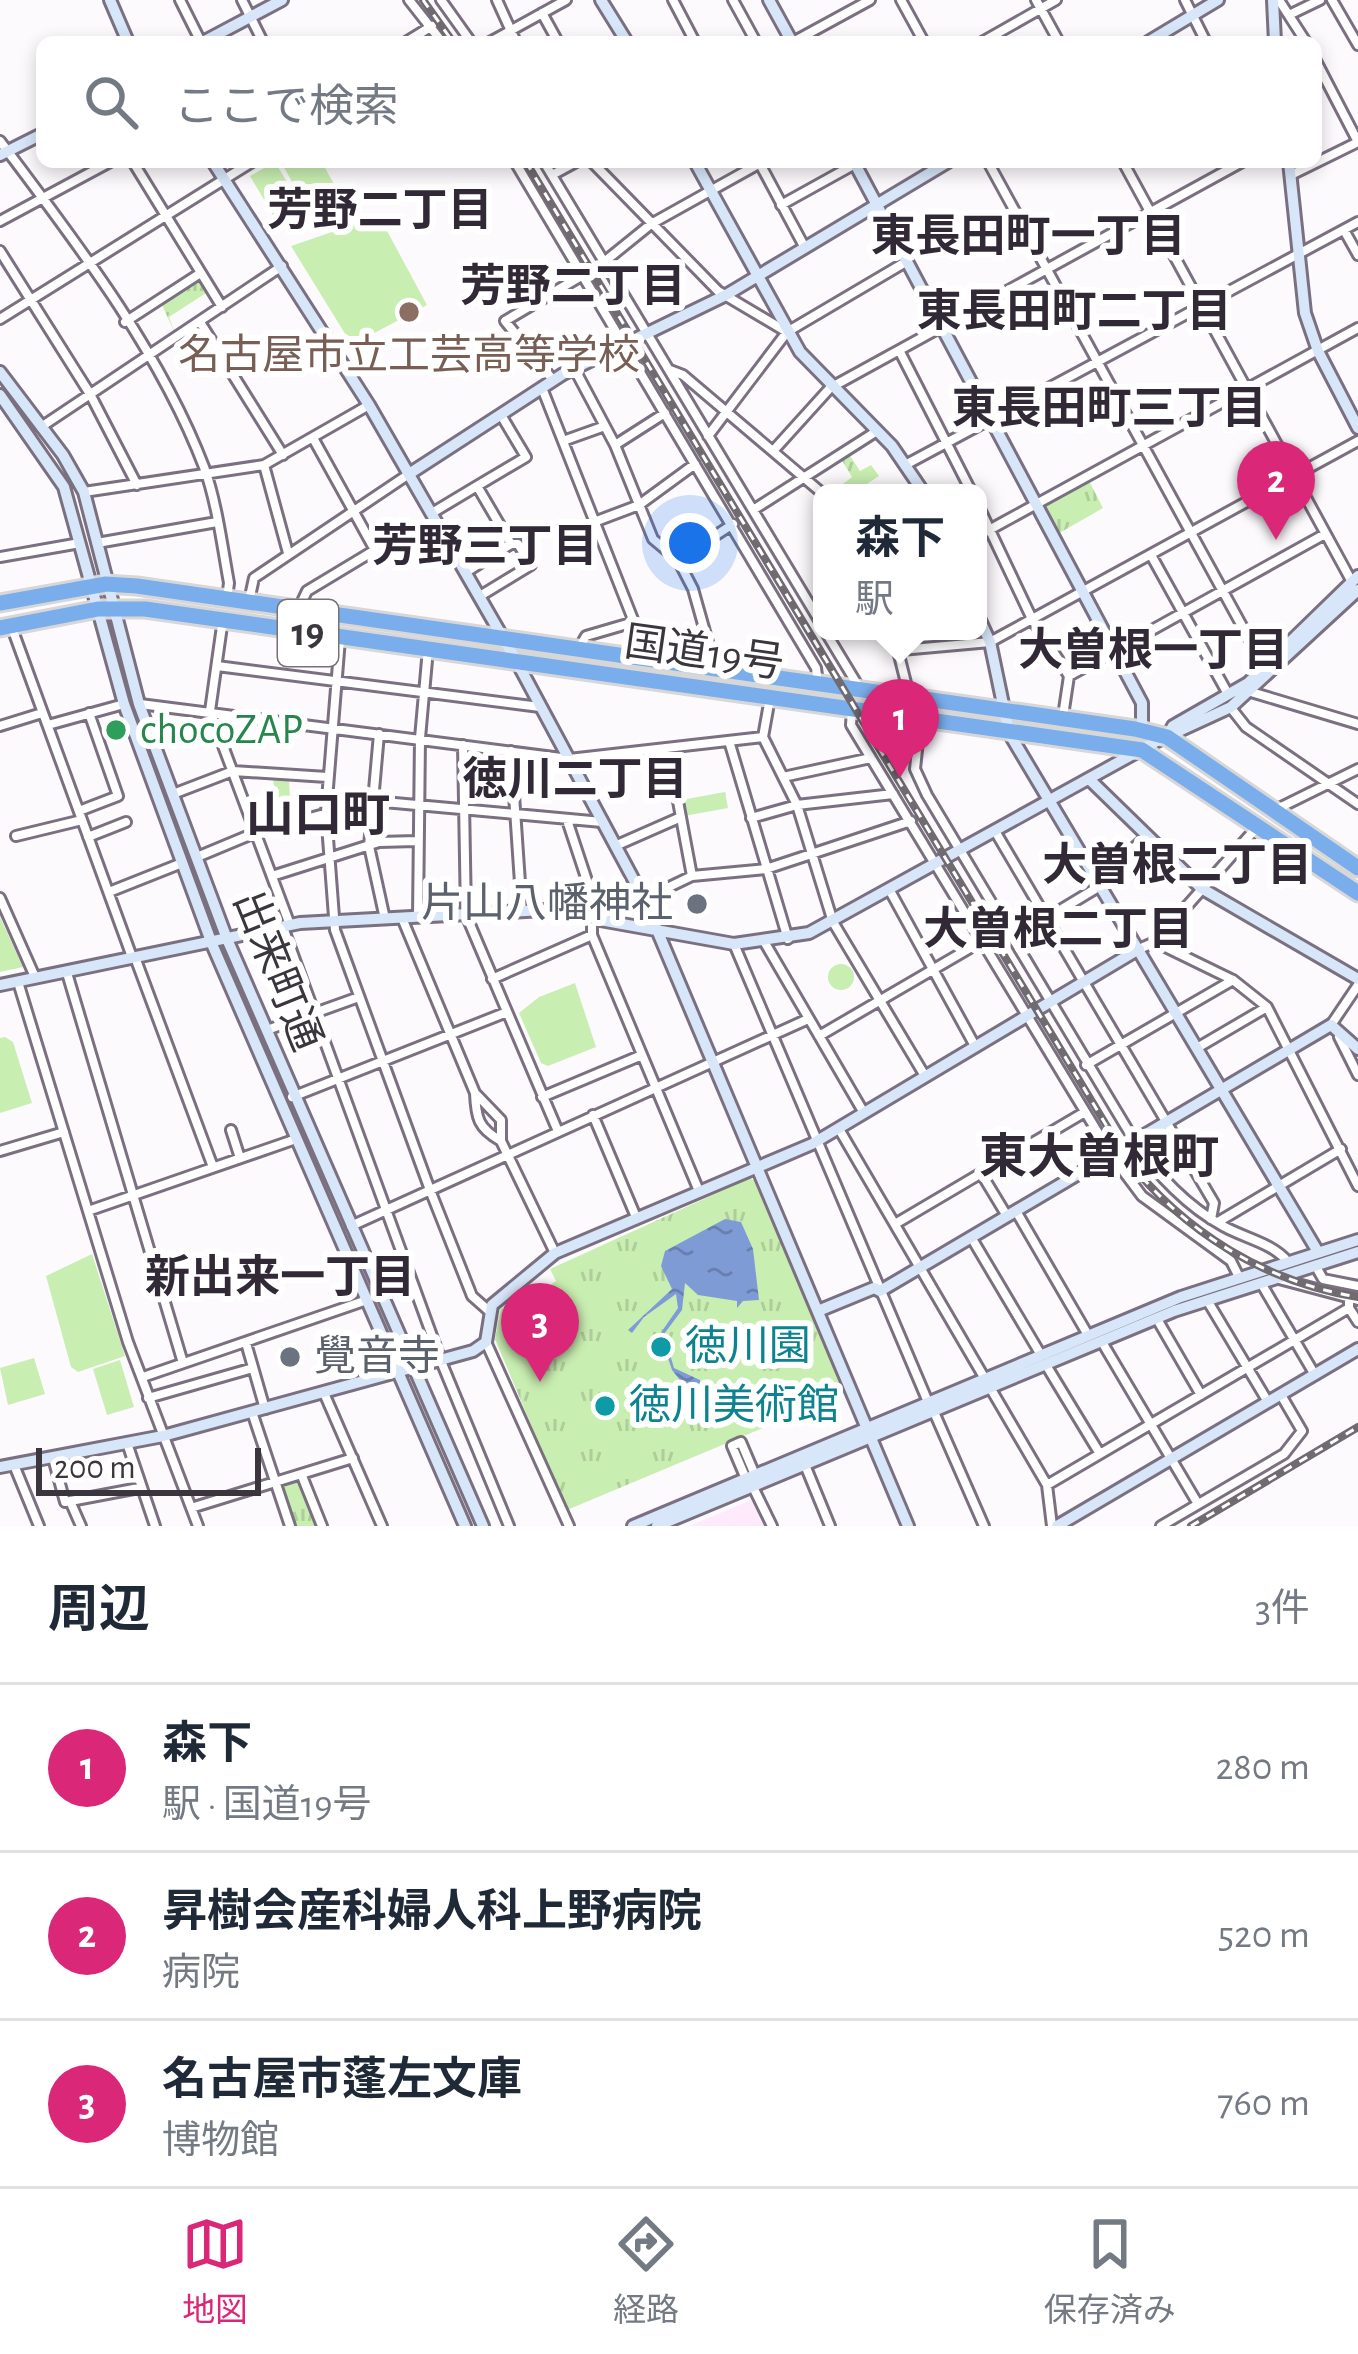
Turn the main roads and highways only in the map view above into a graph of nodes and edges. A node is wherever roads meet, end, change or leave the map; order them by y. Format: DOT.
graph roads {
  1 [pos="0,603"];
  2 [pos="6,627"];
  3 [pos="1247,804"];
  4 [pos="1311,846"];
  5 [pos="1353,864"];
  6 [pos="1358,880"];
  7 [pos="1358,893"];
  1 -- 5 [label="highway, 国道19号 / 19"];
  2 -- 7 [label="highway, 国道19号 / 19"];
  3 -- 4 [label="highway"];
  4 -- 5 [label="highway"];
  4 -- 6 [label="highway"];
}
